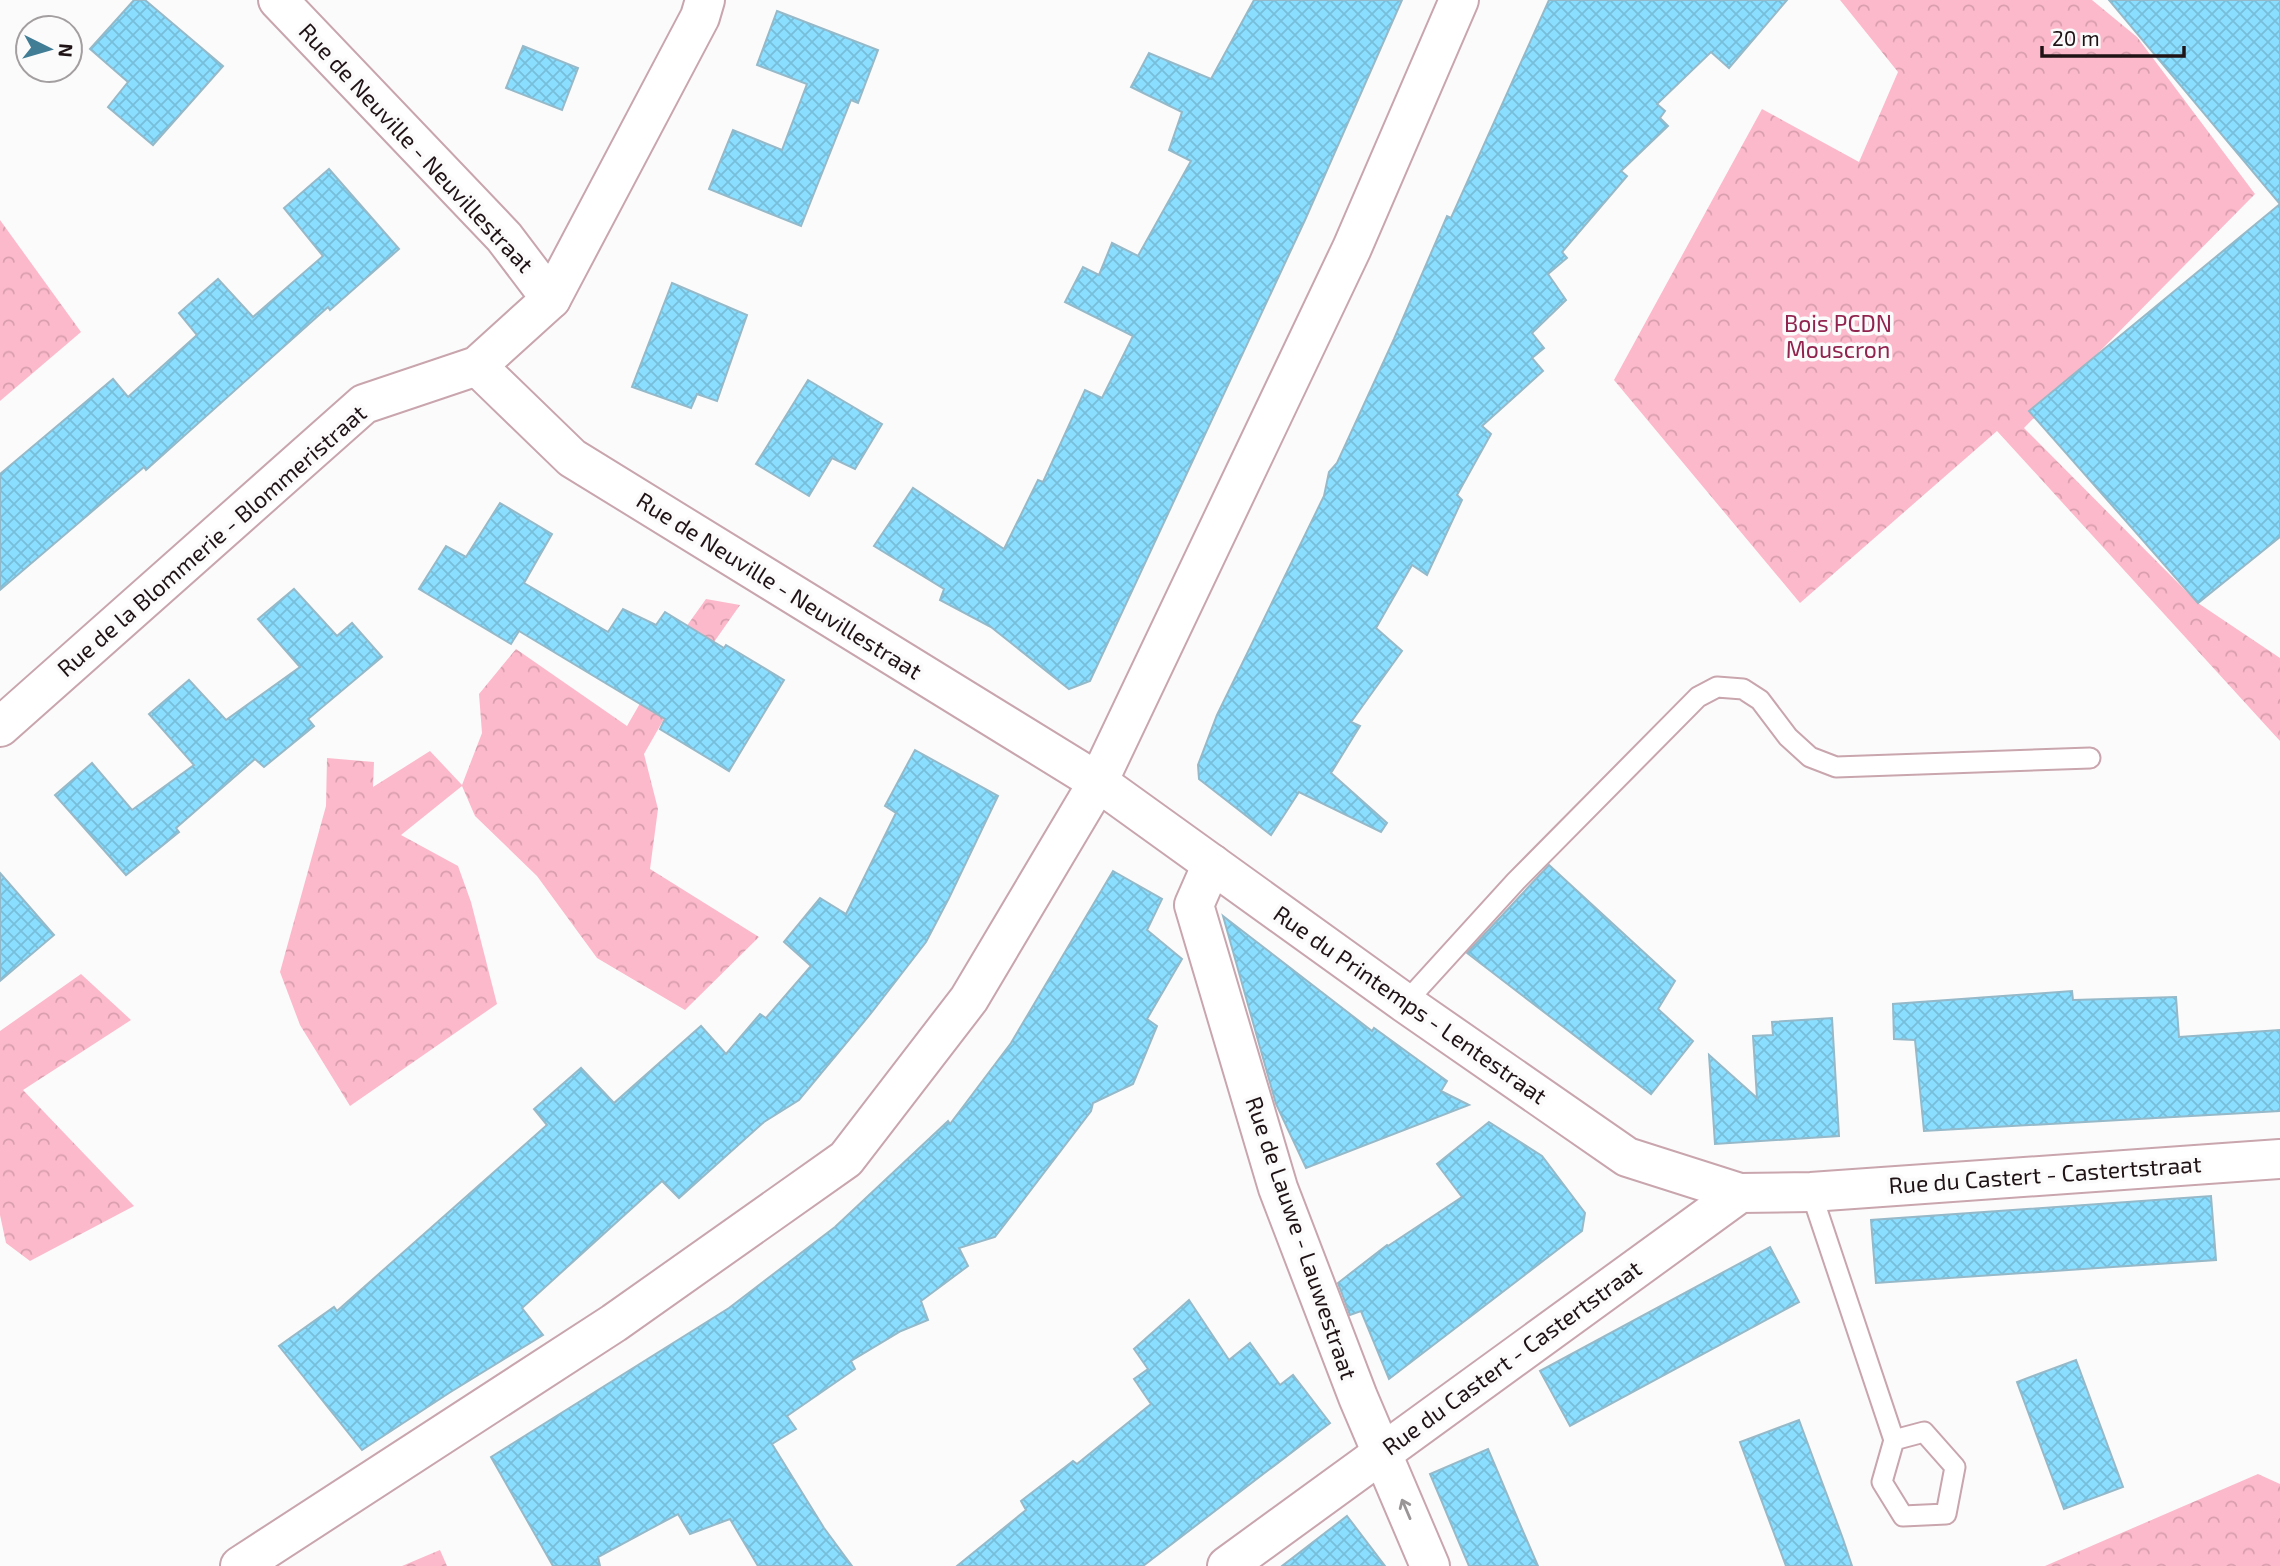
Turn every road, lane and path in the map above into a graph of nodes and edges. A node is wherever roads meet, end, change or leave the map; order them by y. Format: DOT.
graph roads {
  1 [pos="278,0"];
  2 [pos="705,0"];
  3 [pos="1459,0"];
  4 [pos="551,299"];
  5 [pos="477,366"];
  6 [pos="0,727"];
  7 [pos="2090,758"];
  8 [pos="1098,782"];
  9 [pos="1212,864"];
  10 [pos="1405,1003"];
  11 [pos="2280,1159"];
  12 [pos="1740,1192"];
  13 [pos="1811,1192"];
  14 [pos="1894,1440"];
  15 [pos="1381,1452"];
  16 [pos="240,1566"];
  17 [pos="1227,1566"];
  18 [pos="1430,1566"];
  1 -- 4 [label="street, Rue de Neuville - Neuvillestraat"];
  2 -- 4 [label="street"];
  3 -- 8 [label="street"];
  4 -- 5 [label="street"];
  5 -- 6 [label="street, Rue de la Blommerie - Blommeristraat"];
  5 -- 8 [label="street, Rue de Neuville - Neuvillestraat"];
  7 -- 10 [label="lane"];
  8 -- 9 [label="street, Rue du Printemps - Lentestraat"];
  8 -- 16 [label="street"];
  9 -- 10 [label="street, Rue du Printemps - Lentestraat"];
  9 -- 15 [label="street, Rue de Lauwe - Lauwestraat"];
  10 -- 12 [label="street, Rue du Printemps - Lentestraat"];
  11 -- 13 [label="street, Rue du Castert - Castertstraat"];
  12 -- 13 [label="street, Rue du Castert - Castertstraat"];
  12 -- 15 [label="street, Rue du Castert - Castertstraat"];
  13 -- 14 [label="lane"];
  14 -- 14 [label="lane"];
  15 -- 17 [label="street, Rue du Castert - Castertstraat"];
  18 -- 15 [label="street, Rue de Lauwe - Lauwestraat, one-way"];
}
